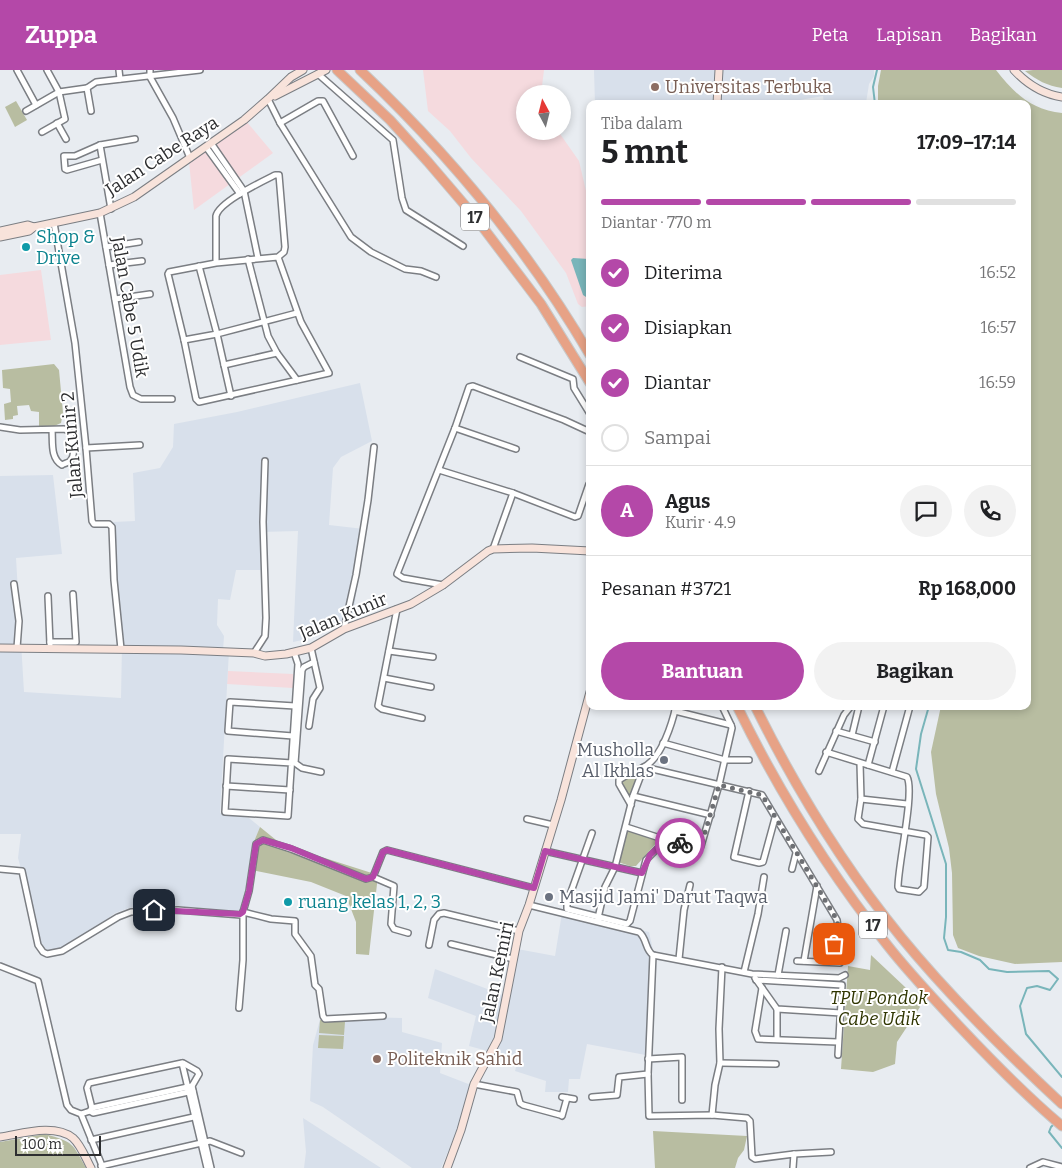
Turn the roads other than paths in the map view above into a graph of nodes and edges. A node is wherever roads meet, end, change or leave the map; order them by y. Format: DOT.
graph roads {
  1 [pos="17,70"];
  2 [pos="47,70"];
  3 [pos="119,70"];
  4 [pos="150,70"];
  5 [pos="200,70"];
  6 [pos="303,70"];
  7 [pos="336,70"];
  8 [pos="360,70"];
  9 [pos="719,70"];
  10 [pos="1014,70"];
  11 [pos="183,71"];
  12 [pos="323,72"];
  13 [pos="150,77"];
  14 [pos="120,79"];
  15 [pos="88,88"];
  16 [pos="59,92"];
  17 [pos="1062,97"];
  18 [pos="268,100"];
  19 [pos="717,100"];
  20 [pos="36,105"];
  21 [pos="26,111"];
  22 [pos="91,111"];
  23 [pos="57,123"];
  24 [pos="280,123"];
  25 [pos="42,132"];
  26 [pos="66,139"];
  27 [pos="135,139"];
  28 [pos="208,145"];
  29 [pos="100,146"];
  30 [pos="353,156"];
  31 [pos="190,158"];
  32 [pos="102,160"];
  33 [pos="242,192"];
  34 [pos="111,209"];
  35 [pos="100,213"];
  36 [pos="54,223"];
  37 [pos="34,227"];
  38 [pos="0,232"];
  39 [pos="0,237"];
  40 [pos="139,242"];
  41 [pos="463,246"];
  42 [pos="106,247"];
  43 [pos="278,257"];
  44 [pos="258,258"];
  45 [pos="248,259"];
  46 [pos="142,261"];
  47 [pos="216,263"];
  48 [pos="109,265"];
  49 [pos="199,266"];
  50 [pos="436,277"];
  51 [pos="150,294"];
  52 [pos="115,299"];
  53 [pos="298,313"];
  54 [pos="264,322"];
  55 [pos="217,334"];
  56 [pos="184,340"];
  57 [pos="586,348"];
  58 [pos="277,353"];
  59 [pos="520,357"];
  60 [pos="224,365"];
  61 [pos="586,377"];
  62 [pos="297,380"];
  63 [pos="230,396"];
  64 [pos="172,399"];
  65 [pos="586,408"];
  66 [pos="0,427"];
  67 [pos="455,428"];
  68 [pos="52,430"];
  69 [pos="586,430"];
  70 [pos="140,445"];
  71 [pos="374,447"];
  72 [pos="86,448"];
  73 [pos="516,449"];
  74 [pos="265,460"];
  75 [pos="439,470"];
  76 [pos="586,492"];
  77 [pos="514,493"];
  78 [pos="493,549"];
  79 [pos="586,551"];
  80 [pos="14,584"];
  81 [pos="443,585"];
  82 [pos="73,594"];
  83 [pos="48,596"];
  84 [pos="397,609"];
  85 [pos="344,629"];
  86 [pos="51,646"];
  87 [pos="0,648"];
  88 [pos="17,648"];
  89 [pos="311,648"];
  90 [pos="121,649"];
  91 [pos="390,651"];
  92 [pos="294,652"];
  93 [pos="254,653"];
  94 [pos="433,657"];
  95 [pos="314,662"];
  96 [pos="384,678"];
  97 [pos="431,687"];
  98 [pos="295,706"];
  99 [pos="586,707"];
  100 [pos="676,710"];
  101 [pos="679,710"];
  102 [pos="724,710"];
  103 [pos="739,710"];
  104 [pos="757,710"];
  105 [pos="848,710"];
  106 [pos="858,710"];
  107 [pos="883,710"];
  108 [pos="909,710"];
  109 [pos="422,718"];
  110 [pos="731,725"];
  111 [pos="309,726"];
  112 [pos="836,731"];
  113 [pos="852,735"];
  114 [pos="293,736"];
  115 [pos="875,742"];
  116 [pos="663,743"];
  117 [pos="826,752"];
  118 [pos="725,760"];
  119 [pos="749,760"];
  120 [pos="292,763"];
  121 [pos="860,763"];
  122 [pos="868,765"];
  123 [pos="644,767"];
  124 [pos="819,771"];
  125 [pos="321,772"];
  126 [pos="892,772"];
  127 [pos="719,785"];
  128 [pos="226,786"];
  129 [pos="290,790"];
  130 [pos="749,791"];
  131 [pos="633,796"];
  132 [pos="860,799"];
  133 [pos="908,804"];
  134 [pos="631,805"];
  135 [pos="711,815"];
  136 [pos="775,818"];
  137 [pos="527,819"];
  138 [pos="553,825"];
  139 [pos="626,827"];
  140 [pos="905,831"];
  141 [pos="592,833"];
  142 [pos="666,840"];
  143 [pos="545,851"];
  144 [pos="796,854"];
  145 [pos="582,859"];
  146 [pos="615,867"];
  147 [pos="0,869"];
  148 [pos="792,869"];
  149 [pos="642,873"];
  150 [pos="373,877"];
  151 [pos="764,877"];
  152 [pos="690,885"];
  153 [pos="817,886"];
  154 [pos="534,888"];
  155 [pos="529,905"];
  156 [pos="243,912"];
  157 [pos="598,918"];
  158 [pos="519,930"];
  159 [pos="786,931"];
  160 [pos="408,933"];
  161 [pos="451,944"];
  162 [pos="429,945"];
  163 [pos="654,955"];
  164 [pos="513,959"];
  165 [pos="679,959"];
  166 [pos="797,961"];
  167 [pos="804,961"];
  168 [pos="831,962"];
  169 [pos="840,963"];
  170 [pos="0,966"];
  171 [pos="722,967"];
  172 [pos="744,972"];
  173 [pos="752,974"];
  174 [pos="778,975"];
  175 [pos="845,975"];
  176 [pos="756,980"];
  177 [pos="762,988"];
  178 [pos="239,1008"];
  179 [pos="776,1010"];
  180 [pos="841,1013"];
  181 [pos="383,1016"];
  182 [pos="777,1039"];
  183 [pos="838,1042"];
  184 [pos="838,1055"];
  185 [pos="648,1058"];
  186 [pos="182,1063"];
  187 [pos="720,1063"];
  188 [pos="776,1064"];
  189 [pos="648,1074"];
  190 [pos="474,1084"];
  191 [pos="191,1089"];
  192 [pos="592,1097"];
  193 [pos="568,1098"];
  194 [pos="682,1100"];
  195 [pos="1062,1104"];
  196 [pos="91,1110"];
  197 [pos="81,1114"];
  198 [pos="712,1116"];
  199 [pos="197,1117"];
  200 [pos="1062,1126"];
  201 [pos="0,1139"];
  202 [pos="91,1140"];
  203 [pos="203,1142"];
  204 [pos="831,1152"];
  205 [pos="241,1153"];
  206 [pos="794,1154"];
  207 [pos="102,1167"];
  208 [pos="208,1167"];
  209 [pos="1062,1167"];
  210 [pos="87,1168"];
  211 [pos="91,1168"];
  212 [pos="447,1168"];
  213 [pos="792,1168"];
  214 [pos="1030,1168"];
  1 -- 20 [label="street"];
  2 -- 16 [label="street"];
  3 -- 14 [label="street"];
  4 -- 13 [label="street"];
  5 -- 11 [label="street"];
  6 -- 18 [label="street, Jalan Cabe Raya"];
  7 -- 61 [label="highway, 17"];
  8 -- 57 [label="highway, 17"];
  9 -- 19 [label="street"];
  10 -- 17 [label="street"];
  11 -- 13 [label="street"];
  12 -- 18 [label="street, Jalan Cabe Raya"];
  12 -- 41 [label="street"];
  13 -- 14 [label="street"];
  13 -- 31 [label="street"];
  14 -- 15 [label="street"];
  15 -- 16 [label="street"];
  15 -- 22 [label="street"];
  16 -- 20 [label="street"];
  16 -- 23 [label="street"];
  18 -- 24 [label="street"];
  18 -- 28 [label="street, Jalan Cabe Raya"];
  20 -- 21 [label="street"];
  23 -- 25 [label="street"];
  23 -- 26 [label="street"];
  24 -- 30 [label="street"];
  24 -- 50 [label="street"];
  27 -- 29 [label="street"];
  28 -- 31 [label="street, Jalan Cabe Raya"];
  28 -- 33 [label="street"];
  29 -- 32 [label="street"];
  29 -- 32 [label="street"];
  31 -- 34 [label="street, Jalan Cabe Raya"];
  32 -- 34 [label="street"];
  33 -- 43 [label="street"];
  33 -- 44 [label="street"];
  33 -- 47 [label="street"];
  34 -- 35 [label="street, Jalan Cabe Raya"];
  35 -- 36 [label="street, Jalan Cabe Raya"];
  35 -- 42 [label="street, Jalan Cabe 5 Udik"];
  36 -- 37 [label="street, Jalan Cabe Raya"];
  36 -- 72 [label="street, Jalan Kunir 2"];
  37 -- 38 [label="street, Jalan Cabe Raya"];
  37 -- 39 [label="street, Jalan Cabe Raya"];
  40 -- 42 [label="street"];
  42 -- 48 [label="street, Jalan Cabe 5 Udik"];
  43 -- 44 [label="street"];
  43 -- 53 [label="street"];
  44 -- 45 [label="street"];
  45 -- 47 [label="street"];
  45 -- 54 [label="street"];
  46 -- 48 [label="street"];
  47 -- 49 [label="street"];
  48 -- 52 [label="street, Jalan Cabe 5 Udik"];
  49 -- 55 [label="street"];
  49 -- 56 [label="street"];
  51 -- 52 [label="street"];
  52 -- 64 [label="street, Jalan Cabe 5 Udik"];
  53 -- 54 [label="street"];
  53 -- 62 [label="street"];
  54 -- 55 [label="street"];
  54 -- 58 [label="street"];
  55 -- 56 [label="street"];
  55 -- 60 [label="street"];
  56 -- 63 [label="street"];
  58 -- 60 [label="street"];
  58 -- 62 [label="street"];
  59 -- 65 [label="street"];
  60 -- 63 [label="street"];
  62 -- 63 [label="street"];
  66 -- 68 [label="street"];
  67 -- 69 [label="street"];
  67 -- 73 [label="street"];
  67 -- 75 [label="street"];
  68 -- 68 [label="street"];
  70 -- 72 [label="street"];
  71 -- 85 [label="street"];
  72 -- 90 [label="street, Jalan Kunir 2"];
  74 -- 93 [label="street"];
  75 -- 77 [label="street"];
  75 -- 81 [label="street"];
  76 -- 77 [label="street"];
  77 -- 78 [label="street"];
  78 -- 79 [label="street"];
  78 -- 81 [label="street, Jalan Kunir"];
  80 -- 88 [label="street"];
  81 -- 84 [label="street, Jalan Kunir"];
  82 -- 86 [label="street"];
  83 -- 86 [label="street"];
  84 -- 85 [label="street, Jalan Kunir"];
  84 -- 91 [label="street"];
  85 -- 89 [label="street, Jalan Kunir"];
  86 -- 88 [label="street, Jalan Kunir"];
  86 -- 90 [label="street, Jalan Kunir"];
  87 -- 88 [label="street, Jalan Kunir"];
  89 -- 92 [label="street, Jalan Kunir"];
  89 -- 95 [label="street"];
  90 -- 93 [label="street, Jalan Kunir"];
  91 -- 94 [label="street"];
  91 -- 96 [label="street"];
  92 -- 93 [label="street, Jalan Kunir"];
  92 -- 98 [label="street"];
  95 -- 111 [label="street"];
  95 -- 125 [label="street"];
  96 -- 97 [label="street"];
  96 -- 109 [label="street"];
  98 -- 114 [label="street"];
  98 -- 114 [label="street"];
  99 -- 138 [label="street, Jalan Kemiri"];
  100 -- 116 [label="street"];
  101 -- 110 [label="street"];
  102 -- 110 [label="street"];
  103 -- 200 [label="highway, 17"];
  104 -- 195 [label="highway, 17"];
  105 -- 112 [label="street"];
  106 -- 113 [label="street"];
  107 -- 115 [label="street"];
  108 -- 126 [label="street"];
  110 -- 118 [label="street"];
  112 -- 113 [label="street"];
  112 -- 117 [label="street"];
  113 -- 115 [label="street"];
  114 -- 120 [label="street"];
  115 -- 122 [label="street"];
  116 -- 118 [label="street"];
  116 -- 123 [label="street"];
  117 -- 121 [label="street"];
  117 -- 124 [label="street"];
  118 -- 119 [label="street"];
  118 -- 127 [label="street"];
  120 -- 128 [label="street"];
  120 -- 129 [label="street"];
  121 -- 122 [label="street"];
  121 -- 132 [label="street"];
  122 -- 126 [label="street"];
  123 -- 127 [label="street"];
  123 -- 131 [label="street"];
  123 -- 134 [label="street"];
  126 -- 133 [label="street"];
  127 -- 130 [label="street"];
  127 -- 135 [label="street"];
  128 -- 129 [label="street"];
  128 -- 129 [label="street"];
  130 -- 136 [label="street"];
  130 -- 136 [label="street"];
  131 -- 134 [label="street"];
  131 -- 135 [label="street"];
  132 -- 133 [label="street"];
  132 -- 140 [label="street"];
  133 -- 140 [label="street"];
  134 -- 139 [label="street"];
  135 -- 142 [label="street"];
  136 -- 144 [label="street"];
  137 -- 138 [label="street"];
  138 -- 143 [label="street, Jalan Kemiri"];
  139 -- 142 [label="street"];
  139 -- 146 [label="street"];
  140 -- 140 [label="street"];
  141 -- 145 [label="street"];
  142 -- 149 [label="street"];
  143 -- 145 [label="street"];
  143 -- 154 [label="street, Jalan Kemiri"];
  144 -- 148 [label="street"];
  144 -- 153 [label="street"];
  145 -- 146 [label="street"];
  145 -- 157 [label="street"];
  146 -- 149 [label="street"];
  146 -- 157 [label="street"];
  147 -- 156 [label="street"];
  149 -- 157 [label="street"];
  150 -- 154 [label="street"];
  150 -- 156 [label="street"];
  150 -- 160 [label="street"];
  151 -- 172 [label="street"];
  152 -- 165 [label="street"];
  153 -- 167 [label="street"];
  153 -- 168 [label="street"];
  154 -- 155 [label="street, Jalan Kemiri"];
  155 -- 158 [label="street, Jalan Kemiri"];
  155 -- 163 [label="street"];
  156 -- 178 [label="street"];
  156 -- 181 [label="street"];
  158 -- 162 [label="street"];
  158 -- 164 [label="street, Jalan Kemiri"];
  159 -- 174 [label="street"];
  161 -- 164 [label="street"];
  163 -- 165 [label="street"];
  163 -- 185 [label="street"];
  164 -- 190 [label="street, Jalan Kemiri"];
  165 -- 171 [label="street"];
  166 -- 167 [label="street"];
  167 -- 168 [label="street"];
  168 -- 169 [label="street"];
  170 -- 197 [label="street"];
  171 -- 172 [label="street"];
  171 -- 187 [label="street"];
  172 -- 173 [label="street"];
  173 -- 174 [label="street"];
  173 -- 176 [label="street"];
  174 -- 175 [label="street"];
  176 -- 177 [label="street"];
  176 -- 180 [label="street"];
  177 -- 179 [label="street"];
  177 -- 182 [label="street"];
  179 -- 180 [label="street"];
  179 -- 182 [label="street"];
  180 -- 183 [label="street"];
  182 -- 183 [label="street"];
  183 -- 184 [label="street"];
  185 -- 189 [label="street"];
  185 -- 194 [label="street"];
  186 -- 191 [label="street"];
  186 -- 191 [label="street"];
  186 -- 196 [label="street"];
  187 -- 188 [label="street"];
  187 -- 198 [label="street"];
  189 -- 192 [label="street"];
  189 -- 198 [label="street"];
  190 -- 193 [label="street"];
  190 -- 212 [label="street, Jalan Kemiri"];
  191 -- 196 [label="street"];
  191 -- 199 [label="street"];
  196 -- 197 [label="street"];
  197 -- 202 [label="street"];
  198 -- 206 [label="street"];
  199 -- 202 [label="street"];
  199 -- 203 [label="street"];
  201 -- 210 [label="street"];
  201 -- 211 [label="street"];
  202 -- 207 [label="street"];
  203 -- 205 [label="street"];
  203 -- 207 [label="street"];
  203 -- 208 [label="street"];
  204 -- 206 [label="street"];
  206 -- 213 [label="street"];
  209 -- 214 [label="street"];
}
